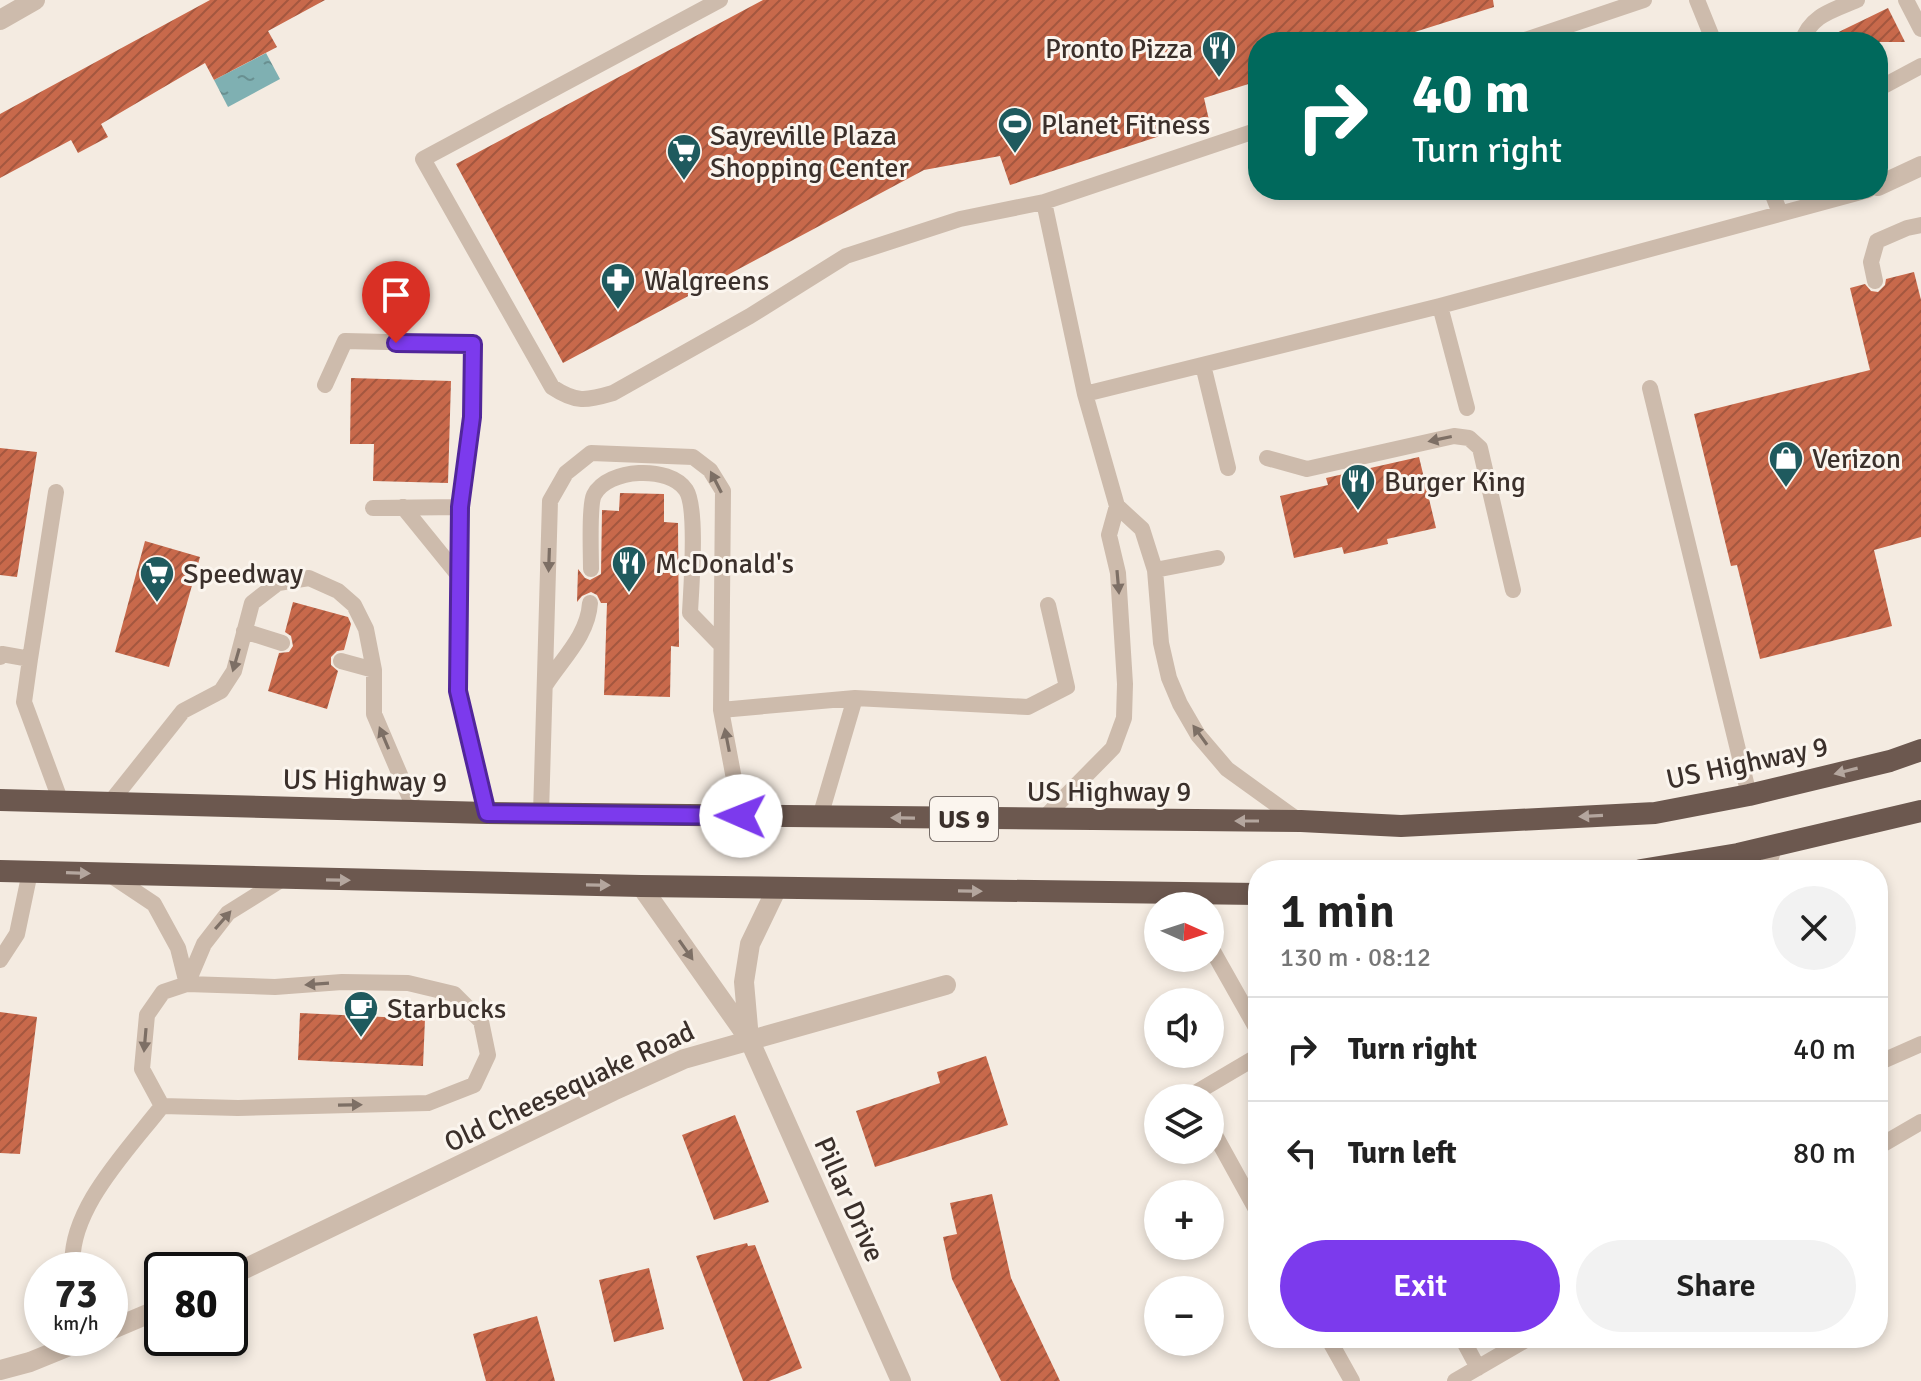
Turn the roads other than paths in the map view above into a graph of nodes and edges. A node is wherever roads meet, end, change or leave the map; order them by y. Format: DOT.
graph roads {
  1 [pos="35,0"];
  2 [pos="720,0"];
  3 [pos="1644,0"];
  4 [pos="1697,0"];
  5 [pos="1857,0"];
  6 [pos="1906,0"];
  7 [pos="0,20"];
  8 [pos="1921,29"];
  9 [pos="1549,32"];
  10 [pos="1710,32"];
  11 [pos="1804,32"];
  12 [pos="1921,66"];
  13 [pos="1888,84"];
  14 [pos="1248,133"];
  15 [pos="1921,166"];
  16 [pos="1888,181"];
  17 [pos="1775,200"];
  18 [pos="1830,200"];
  19 [pos="1044,202"];
  20 [pos="1780,213"];
  21 [pos="1921,225"];
  22 [pos="1875,281"];
  23 [pos="1440,306"];
  24 [pos="1203,365"];
  25 [pos="325,385"];
  26 [pos="1650,388"];
  27 [pos="1085,394"];
  28 [pos="1467,408"];
  29 [pos="1267,458"];
  30 [pos="1228,468"];
  31 [pos="56,492"];
  32 [pos="1117,506"];
  33 [pos="403,507"];
  34 [pos="460,507"];
  35 [pos="373,508"];
  36 [pos="1217,558"];
  37 [pos="591,569"];
  38 [pos="1155,570"];
  39 [pos="459,576"];
  40 [pos="1513,590"];
  41 [pos="590,603"];
  42 [pos="1048,605"];
  43 [pos="244,631"];
  44 [pos="282,643"];
  45 [pos="721,645"];
  46 [pos="0,657"];
  47 [pos="30,659"];
  48 [pos="341,661"];
  49 [pos="374,670"];
  50 [pos="545,684"];
  51 [pos="855,698"];
  52 [pos="721,710"];
  53 [pos="1921,750"];
  54 [pos="1749,795"];
  55 [pos="0,800"];
  56 [pos="61,802"];
  57 [pos="109,804"];
  58 [pos="415,810"];
  59 [pos="1921,811"];
  60 [pos="487,813"];
  61 [pos="541,814"];
  62 [pos="741,816"];
  63 [pos="820,817"];
  64 [pos="1042,820"];
  65 [pos="1301,821"];
  66 [pos="1775,845"];
  67 [pos="1695,860"];
  68 [pos="1770,860"];
  69 [pos="0,871"];
  70 [pos="30,872"];
  71 [pos="109,874"];
  72 [pos="284,878"];
  73 [pos="641,886"];
  74 [pos="777,888"];
  75 [pos="1248,895"];
  76 [pos="1224,897"];
  77 [pos="1144,899"];
  78 [pos="0,960"];
  79 [pos="1224,971"];
  80 [pos="187,984"];
  81 [pos="946,985"];
  82 [pos="1248,1013"];
  83 [pos="749,1039"];
  84 [pos="1921,1044"];
  85 [pos="1888,1059"];
  86 [pos="1248,1062"];
  87 [pos="1211,1084"];
  88 [pos="162,1106"];
  89 [pos="1921,1122"];
  90 [pos="1888,1141"];
  91 [pos="1224,1151"];
  92 [pos="1248,1195"];
  93 [pos="72,1252"];
  94 [pos="248,1267"];
  95 [pos="1334,1348"];
  96 [pos="1467,1348"];
  97 [pos="1512,1348"];
  98 [pos="44,1356"];
  99 [pos="1478,1368"];
  100 [pos="0,1370"];
  101 [pos="901,1381"];
  102 [pos="1352,1381"];
  103 [pos="1455,1381"];
  1 -- 7 [label="street"];
  2 -- 19 [label="lane"];
  3 -- 9 [label="lane"];
  4 -- 10 [label="lane"];
  5 -- 11 [label="lane"];
  6 -- 8 [label="lane"];
  12 -- 13 [label="lane"];
  14 -- 19 [label="lane"];
  15 -- 16 [label="street"];
  17 -- 20 [label="lane"];
  18 -- 20 [label="lane"];
  19 -- 27 [label="lane"];
  20 -- 23 [label="lane"];
  21 -- 22 [label="lane"];
  23 -- 24 [label="lane"];
  23 -- 28 [label="lane"];
  24 -- 27 [label="lane"];
  24 -- 30 [label="lane"];
  25 -- 34 [label="lane"];
  26 -- 54 [label="lane"];
  27 -- 32 [label="lane"];
  40 -- 29 [label="lane, one-way"];
  31 -- 47 [label="lane"];
  32 -- 38 [label="lane"];
  32 -- 64 [label="lane, one-way"];
  33 -- 34 [label="lane"];
  33 -- 35 [label="lane"];
  33 -- 39 [label="lane"];
  34 -- 39 [label="lane"];
  36 -- 38 [label="lane"];
  37 -- 45 [label="lane"];
  65 -- 38 [label="lane, one-way"];
  39 -- 60 [label="lane"];
  41 -- 50 [label="lane"];
  42 -- 51 [label="lane"];
  43 -- 44 [label="lane"];
  43 -- 49 [label="lane"];
  43 -- 57 [label="lane, one-way"];
  45 -- 50 [label="lane, one-way"];
  45 -- 52 [label="lane"];
  46 -- 47 [label="lane"];
  47 -- 56 [label="lane"];
  48 -- 49 [label="lane"];
  58 -- 49 [label="lane, one-way"];
  50 -- 61 [label="lane"];
  51 -- 52 [label="lane"];
  51 -- 63 [label="lane"];
  62 -- 52 [label="lane, one-way"];
  53 -- 54 [label="highway, US Highway 9 / US 9, one-way"];
  54 -- 65 [label="highway, US Highway 9 / US 9, one-way"];
  55 -- 56 [label="highway, US Highway 9 / US 9"];
  56 -- 57 [label="highway, US Highway 9 / US 9"];
  57 -- 58 [label="highway, US Highway 9 / US 9"];
  58 -- 60 [label="highway, US Highway 9 / US 9"];
  59 -- 66 [label="highway"];
  60 -- 61 [label="highway, US Highway 9 / US 9"];
  61 -- 62 [label="highway, US Highway 9 / US 9"];
  62 -- 63 [label="highway, US Highway 9 / US 9"];
  64 -- 63 [label="highway, US Highway 9 / US 9, one-way"];
  65 -- 64 [label="highway, US Highway 9 / US 9, one-way"];
  66 -- 67 [label="highway"];
  66 -- 68 [label="lane"];
  69 -- 70 [label="highway"];
  70 -- 71 [label="highway, one-way"];
  70 -- 78 [label="lane"];
  71 -- 72 [label="highway"];
  71 -- 80 [label="lane"];
  72 -- 73 [label="highway, one-way"];
  80 -- 72 [label="lane, one-way"];
  73 -- 74 [label="highway"];
  73 -- 83 [label="street, Pillar Drive, one-way"];
  74 -- 77 [label="highway, one-way"];
  74 -- 83 [label="street, Pillar Drive"];
  75 -- 76 [label="highway"];
  79 -- 82 [label="lane"];
  80 -- 88 [label="lane, one-way"];
  88 -- 80 [label="lane, one-way"];
  81 -- 83 [label="street, Old Cheesequake Road"];
  83 -- 94 [label="street, Old Cheesequake Road"];
  83 -- 101 [label="street, Pillar Drive"];
  84 -- 85 [label="lane"];
  86 -- 87 [label="lane"];
  88 -- 93 [label="lane"];
  89 -- 90 [label="lane"];
  91 -- 92 [label="lane"];
  95 -- 102 [label="lane"];
  96 -- 99 [label="lane"];
  97 -- 99 [label="lane"];
  98 -- 100 [label="street"];
  99 -- 103 [label="lane"];
}
